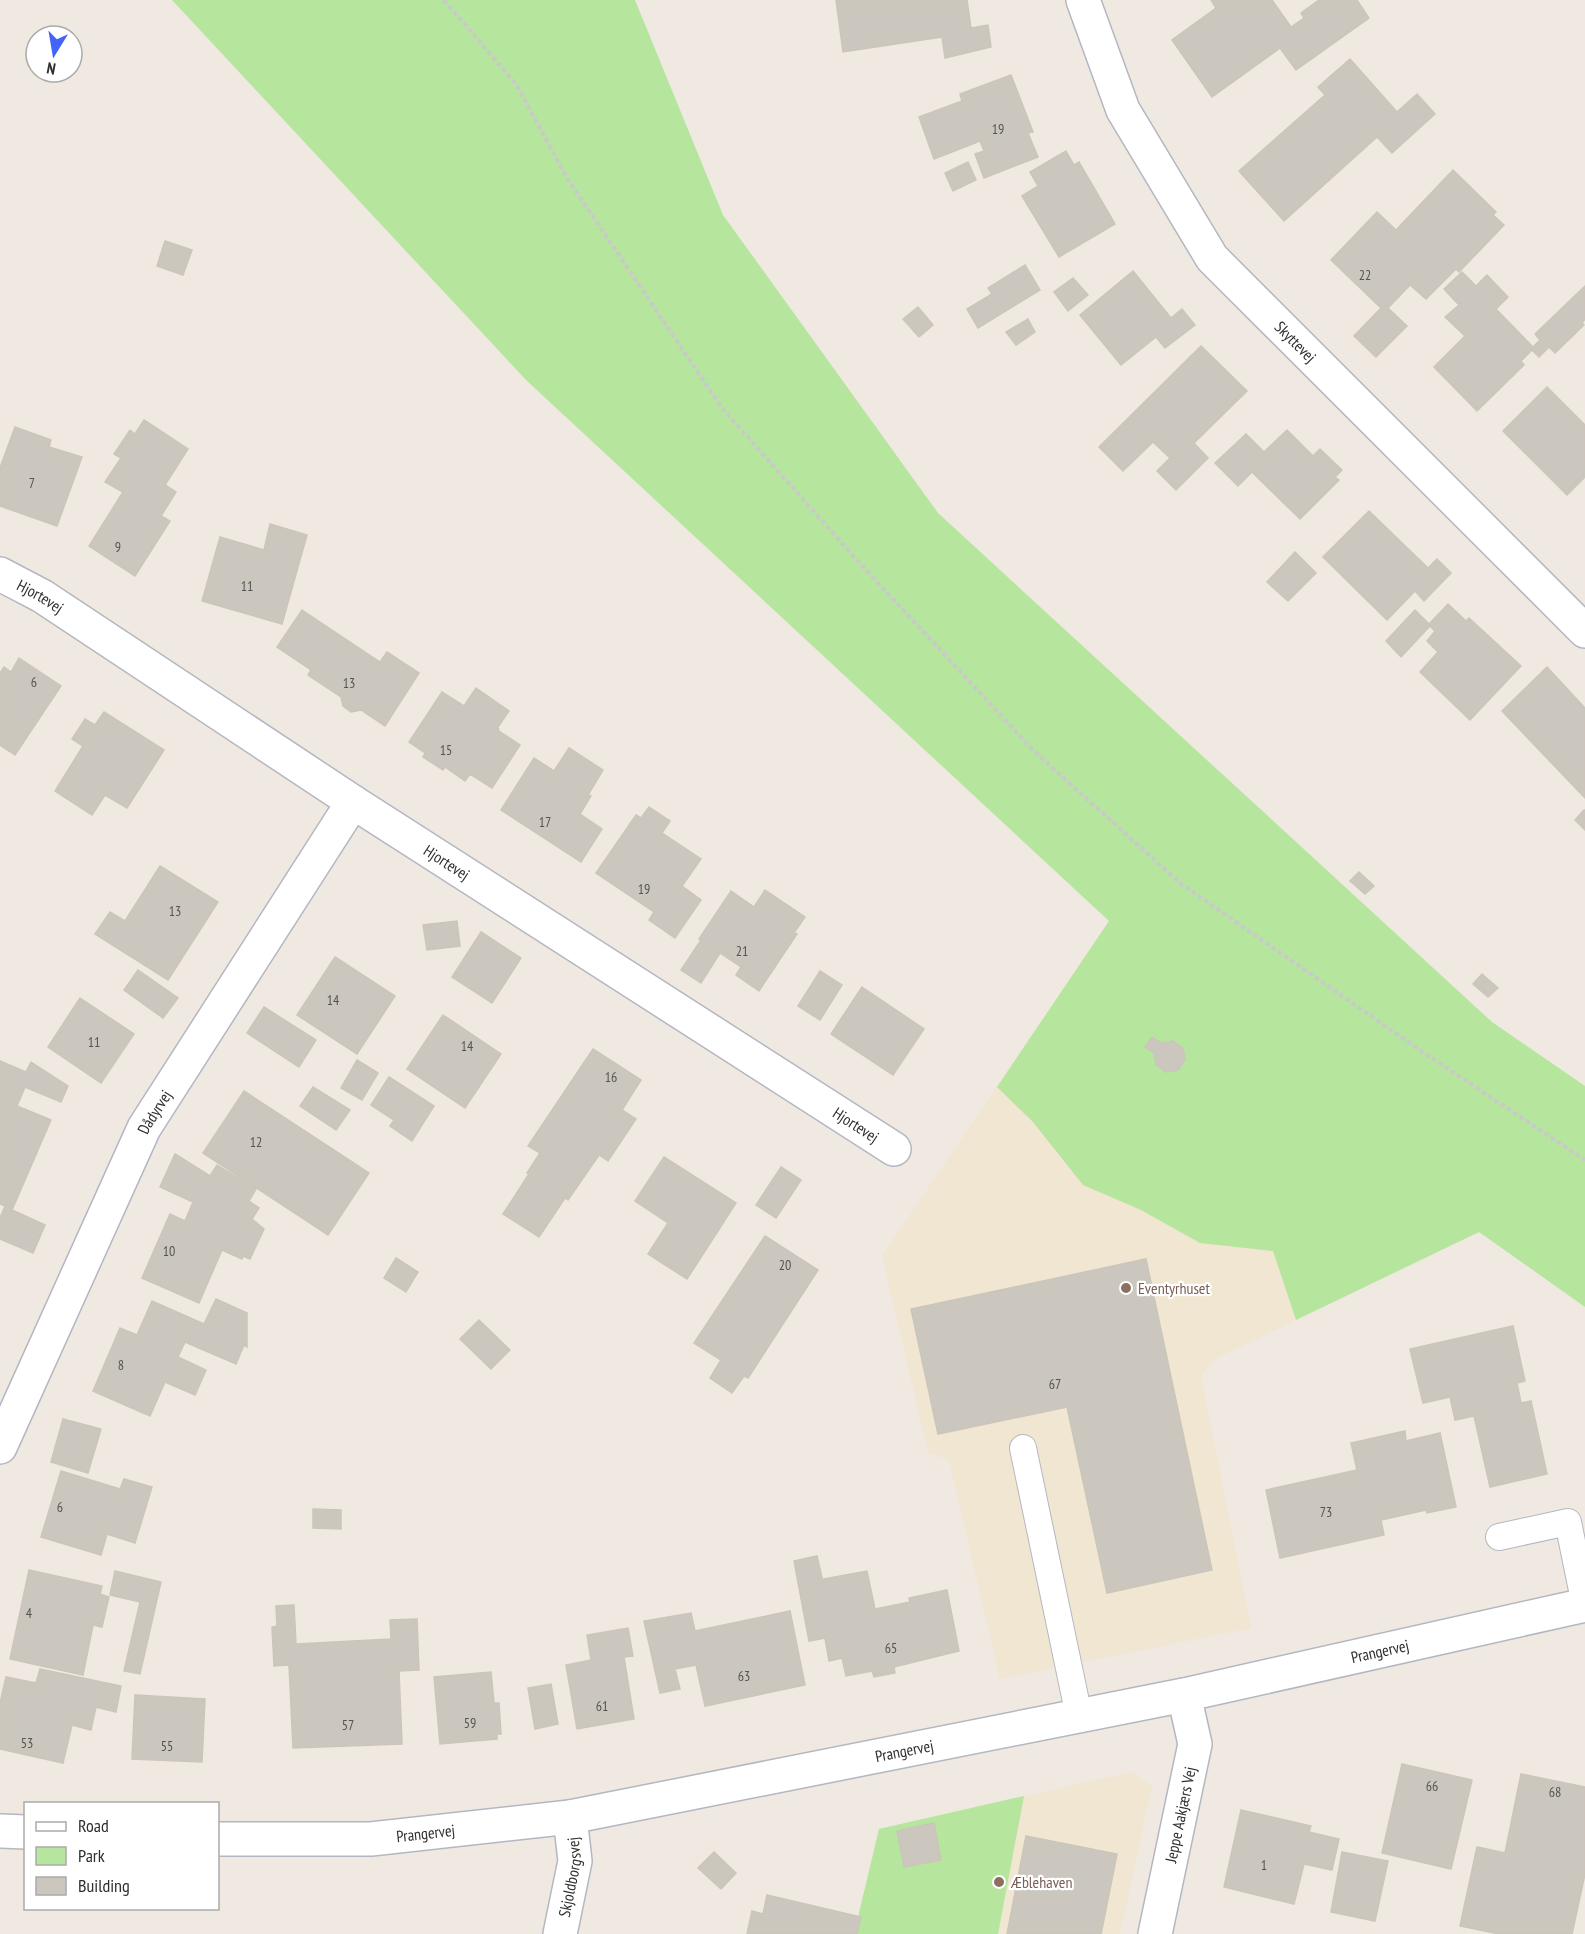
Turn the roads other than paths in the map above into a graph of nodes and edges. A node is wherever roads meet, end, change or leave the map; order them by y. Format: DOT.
graph roads {
  1 [pos="1083,0"];
  2 [pos="0,574"];
  3 [pos="1585,631"];
  4 [pos="353,802"];
  5 [pos="894,1149"];
  6 [pos="0,1447"];
  7 [pos="1023,1448"];
  8 [pos="1499,1537"];
  9 [pos="1585,1605"];
  10 [pos="1184,1695"];
  11 [pos="1079,1716"];
  12 [pos="570,1817"];
  13 [pos="0,1831"];
  14 [pos="24,1832"];
  15 [pos="219,1839"];
  16 [pos="560,1934"];
  17 [pos="1155,1934"];
  1 -- 3 [label="street, Skyttevej"];
  2 -- 4 [label="street, Hjortevej"];
  4 -- 5 [label="street, Hjortevej"];
  4 -- 6 [label="street, Dådyrvej"];
  7 -- 11 [label="lane"];
  8 -- 9 [label="lane"];
  9 -- 10 [label="street, Prangervej"];
  10 -- 11 [label="street, Prangervej"];
  10 -- 17 [label="street, Jeppe Aakjærs Vej"];
  11 -- 12 [label="street, Prangervej"];
  12 -- 15 [label="street, Prangervej"];
  12 -- 16 [label="street, Skjoldborgsvej"];
  13 -- 14 [label="street"];
}
